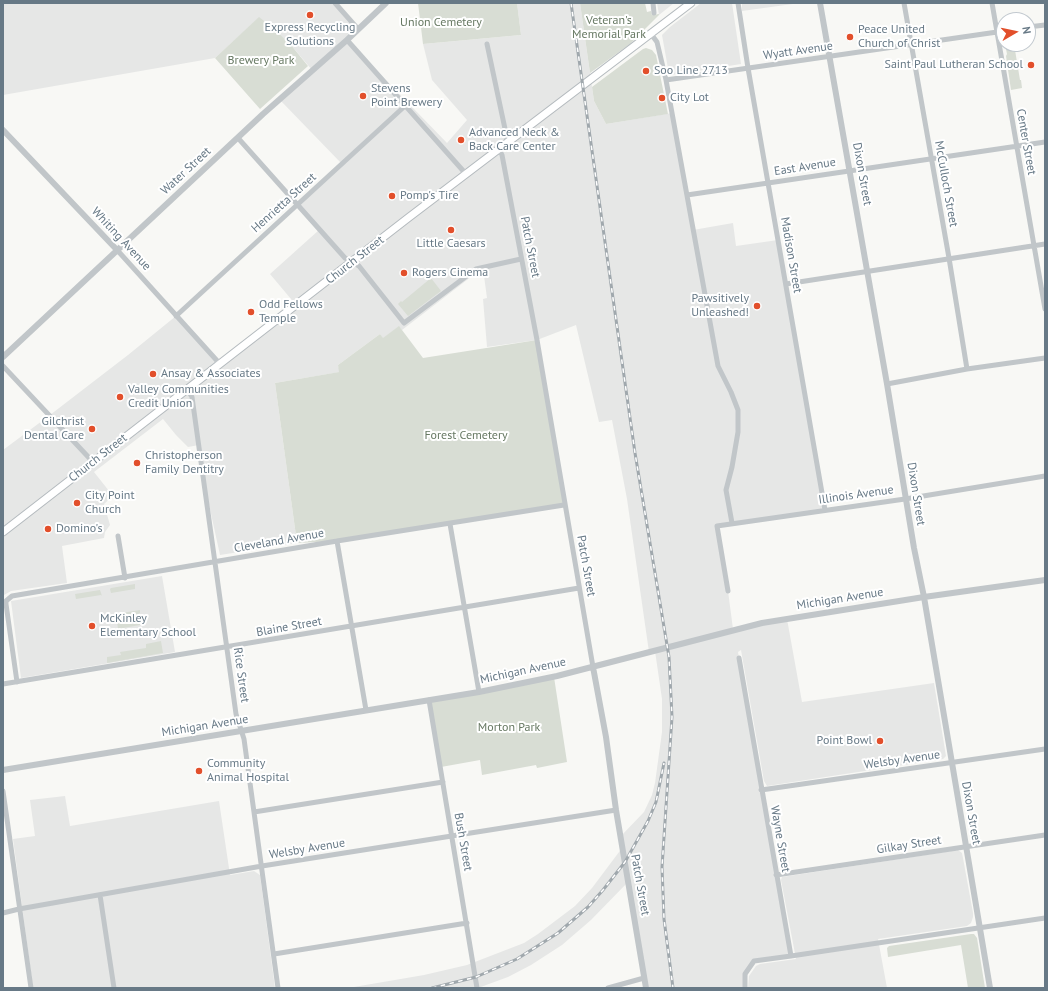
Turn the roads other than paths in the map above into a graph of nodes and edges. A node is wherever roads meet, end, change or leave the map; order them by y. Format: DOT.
graph roads {
  1 [pos="335,3"];
  2 [pos="386,3"];
  3 [pos="653,3"];
  4 [pos="684,3"];
  5 [pos="691,3"];
  6 [pos="738,3"];
  7 [pos="820,3"];
  8 [pos="904,3"];
  9 [pos="992,3"];
  10 [pos="654,13"];
  11 [pos="996,26"];
  12 [pos="358,29"];
  13 [pos="996,32"];
  14 [pos="652,34"];
  15 [pos="347,40"];
  16 [pos="487,44"];
  17 [pos="911,45"];
  18 [pos="1001,52"];
  19 [pos="830,56"];
  20 [pos="748,68"];
  21 [pos="666,80"];
  22 [pos="406,105"];
  23 [pos="3,130"];
  24 [pos="238,138"];
  25 [pos="1045,142"];
  26 [pos="508,143"];
  27 [pos="1017,146"];
  28 [pos="500,148"];
  29 [pos="931,158"];
  30 [pos="850,171"];
  31 [pos="466,174"];
  32 [pos="768,183"];
  33 [pos="687,196"];
  34 [pos="296,205"];
  35 [pos="1045,244"];
  36 [pos="1034,245"];
  37 [pos="118,251"];
  38 [pos="949,258"];
  39 [pos="521,259"];
  40 [pos="352,262"];
  41 [pos="867,272"];
  42 [pos="786,284"];
  43 [pos="1045,309"];
  44 [pos="176,316"];
  45 [pos="3,357"];
  46 [pos="1045,358"];
  47 [pos="220,364"];
  48 [pos="3,366"];
  49 [pos="967,369"];
  50 [pos="887,384"];
  51 [pos="187,389"];
  52 [pos="93,462"];
  53 [pos="1045,476"];
  54 [pos="905,499"];
  55 [pos="564,505"];
  56 [pos="825,510"];
  57 [pos="450,524"];
  58 [pos="732,524"];
  59 [pos="3,532"];
  60 [pos="118,536"];
  61 [pos="337,541"];
  62 [pos="215,563"];
  63 [pos="125,578"];
  64 [pos="1045,580"];
  65 [pos="579,588"];
  66 [pos="728,591"];
  67 [pos="924,597"];
  68 [pos="465,608"];
  69 [pos="352,627"];
  70 [pos="227,648"];
  71 [pos="739,658"];
  72 [pos="593,667"];
  73 [pos="17,682"];
  74 [pos="3,684"];
  75 [pos="479,692"];
  76 [pos="429,700"];
  77 [pos="366,710"];
  78 [pos="241,732"];
  79 [pos="1045,749"];
  80 [pos="952,763"];
  81 [pos="3,770"];
  82 [pos="443,782"];
  83 [pos="761,790"];
  84 [pos="3,791"];
  85 [pos="616,810"];
  86 [pos="254,812"];
  87 [pos="452,835"];
  88 [pos="1045,835"];
  89 [pos="966,846"];
  90 [pos="262,866"];
  91 [pos="776,875"];
  92 [pos="100,895"];
  93 [pos="19,908"];
  94 [pos="3,913"];
  95 [pos="1045,918"];
  96 [pos="467,923"];
  97 [pos="980,928"];
  98 [pos="274,954"];
  99 [pos="791,956"];
  100 [pos="644,978"];
  101 [pos="31,988"];
  102 [pos="114,988"];
  103 [pos="278,988"];
  104 [pos="477,988"];
  105 [pos="608,988"];
  106 [pos="646,988"];
  107 [pos="745,988"];
  108 [pos="990,988"];
  1 -- 12 [label="street"];
  2 -- 12 [label="street, Water Street"];
  3 -- 10 [label="street"];
  4 -- 14 [label="main road, Church Street"];
  5 -- 14 [label="main road, Church Street"];
  6 -- 20 [label="street, Madison Street"];
  7 -- 19 [label="street, Dixon Street"];
  8 -- 17 [label="street, McCulloch Street"];
  9 -- 11 [label="street, Center Street"];
  12 -- 15 [label="street, Water Street"];
  13 -- 17 [label="street, Wyatt Avenue"];
  14 -- 21 [label="street"];
  14 -- 26 [label="main road, Church Street"];
  15 -- 22 [label="street"];
  15 -- 24 [label="street, Water Street"];
  16 -- 26 [label="street"];
  17 -- 19 [label="street, Wyatt Avenue"];
  17 -- 29 [label="street, McCulloch Street"];
  18 -- 27 [label="street, Center Street"];
  19 -- 20 [label="street, Wyatt Avenue"];
  19 -- 30 [label="street, Dixon Street"];
  20 -- 21 [label="street, Wyatt Avenue"];
  20 -- 32 [label="street, Madison Street"];
  21 -- 33 [label="street"];
  22 -- 31 [label="street"];
  22 -- 34 [label="street, Henrietta Street"];
  23 -- 37 [label="street, Whiting Avenue"];
  24 -- 34 [label="street"];
  24 -- 37 [label="street, Water Street"];
  25 -- 27 [label="street, East Avenue"];
  26 -- 28 [label="main road, Church Street"];
  27 -- 29 [label="street, East Avenue"];
  27 -- 36 [label="street, Center Street"];
  28 -- 31 [label="main road, Church Street"];
  28 -- 39 [label="street, Patch Street"];
  29 -- 30 [label="street, East Avenue"];
  29 -- 38 [label="street, McCulloch Street"];
  30 -- 32 [label="street, East Avenue"];
  30 -- 41 [label="street, Dixon Street"];
  31 -- 40 [label="main road, Church Street"];
  32 -- 33 [label="street, East Avenue"];
  32 -- 42 [label="street, Madison Street"];
  33 -- 58 [label="street"];
  34 -- 40 [label="street"];
  34 -- 44 [label="street, Henrietta Street"];
  35 -- 36 [label="street"];
  36 -- 38 [label="street"];
  36 -- 43 [label="street, Center Street"];
  37 -- 44 [label="street, Whiting Avenue"];
  37 -- 45 [label="street, Water Street"];
  38 -- 41 [label="street"];
  38 -- 49 [label="street, McCulloch Street"];
  39 -- 40 [label="street"];
  39 -- 55 [label="street, Patch Street"];
  40 -- 47 [label="main road, Church Street"];
  41 -- 42 [label="street"];
  41 -- 50 [label="street, Dixon Street"];
  42 -- 56 [label="street, Madison Street"];
  44 -- 47 [label="street, Whiting Avenue"];
  46 -- 49 [label="street"];
  47 -- 51 [label="main road, Church Street"];
  48 -- 52 [label="street"];
  49 -- 50 [label="street"];
  50 -- 54 [label="street, Dixon Street"];
  51 -- 52 [label="main road, Church Street"];
  51 -- 62 [label="street, Rice Street"];
  52 -- 59 [label="main road, Church Street"];
  53 -- 54 [label="street, Illinois Avenue"];
  54 -- 56 [label="street, Illinois Avenue"];
  54 -- 67 [label="street, Dixon Street"];
  55 -- 57 [label="street, Cleveland Avenue"];
  55 -- 65 [label="street, Patch Street"];
  56 -- 58 [label="street, Illinois Avenue"];
  57 -- 61 [label="street, Cleveland Avenue"];
  57 -- 68 [label="street"];
  58 -- 66 [label="street, Illinois Avenue"];
  60 -- 63 [label="street"];
  61 -- 62 [label="street, Cleveland Avenue"];
  61 -- 69 [label="street"];
  62 -- 63 [label="street, Cleveland Avenue"];
  62 -- 70 [label="street, Rice Street"];
  63 -- 73 [label="street, Cleveland Avenue"];
  64 -- 67 [label="street, Michigan Avenue"];
  65 -- 68 [label="street, Blaine Street"];
  65 -- 72 [label="street, Patch Street"];
  67 -- 72 [label="street, Michigan Avenue"];
  67 -- 80 [label="street, Dixon Street"];
  68 -- 69 [label="street, Blaine Street"];
  68 -- 75 [label="street"];
  69 -- 70 [label="street, Blaine Street"];
  69 -- 77 [label="street"];
  70 -- 73 [label="street, Blaine Street"];
  70 -- 78 [label="street, Rice Street"];
  71 -- 83 [label="street, Wayne Street"];
  72 -- 75 [label="street, Michigan Avenue"];
  72 -- 85 [label="street, Patch Street"];
  73 -- 74 [label="street, Blaine Street"];
  75 -- 76 [label="street, Michigan Avenue"];
  76 -- 77 [label="street, Michigan Avenue"];
  76 -- 82 [label="street, Bush Street"];
  77 -- 78 [label="street, Michigan Avenue"];
  78 -- 81 [label="street, Michigan Avenue"];
  78 -- 86 [label="street, Rice Street"];
  79 -- 80 [label="street, Welsby Avenue"];
  80 -- 83 [label="street, Welsby Avenue"];
  80 -- 89 [label="street, Dixon Street"];
  82 -- 86 [label="street"];
  82 -- 87 [label="street, Bush Street"];
  83 -- 91 [label="street, Wayne Street"];
  84 -- 93 [label="street"];
  85 -- 87 [label="street, Welsby Avenue"];
  85 -- 100 [label="street, Patch Street"];
  86 -- 90 [label="street, Rice Street"];
  87 -- 90 [label="street, Welsby Avenue"];
  87 -- 96 [label="street, Bush Street"];
  88 -- 89 [label="street, Gilkay Street"];
  89 -- 91 [label="street, Gilkay Street"];
  89 -- 97 [label="street, Dixon Street"];
  90 -- 92 [label="street, Welsby Avenue"];
  90 -- 98 [label="street, Rice Street"];
  91 -- 99 [label="street, Wayne Street"];
  92 -- 93 [label="street, Welsby Avenue"];
  92 -- 102 [label="street"];
  93 -- 94 [label="street, Welsby Avenue"];
  93 -- 101 [label="street"];
  95 -- 97 [label="street"];
  96 -- 98 [label="street"];
  96 -- 104 [label="street, Bush Street"];
  97 -- 99 [label="street"];
  97 -- 108 [label="street, Dixon Street"];
  98 -- 103 [label="street, Rice Street"];
  99 -- 107 [label="street"];
  100 -- 105 [label="street"];
  100 -- 106 [label="street, Patch Street"];
}
